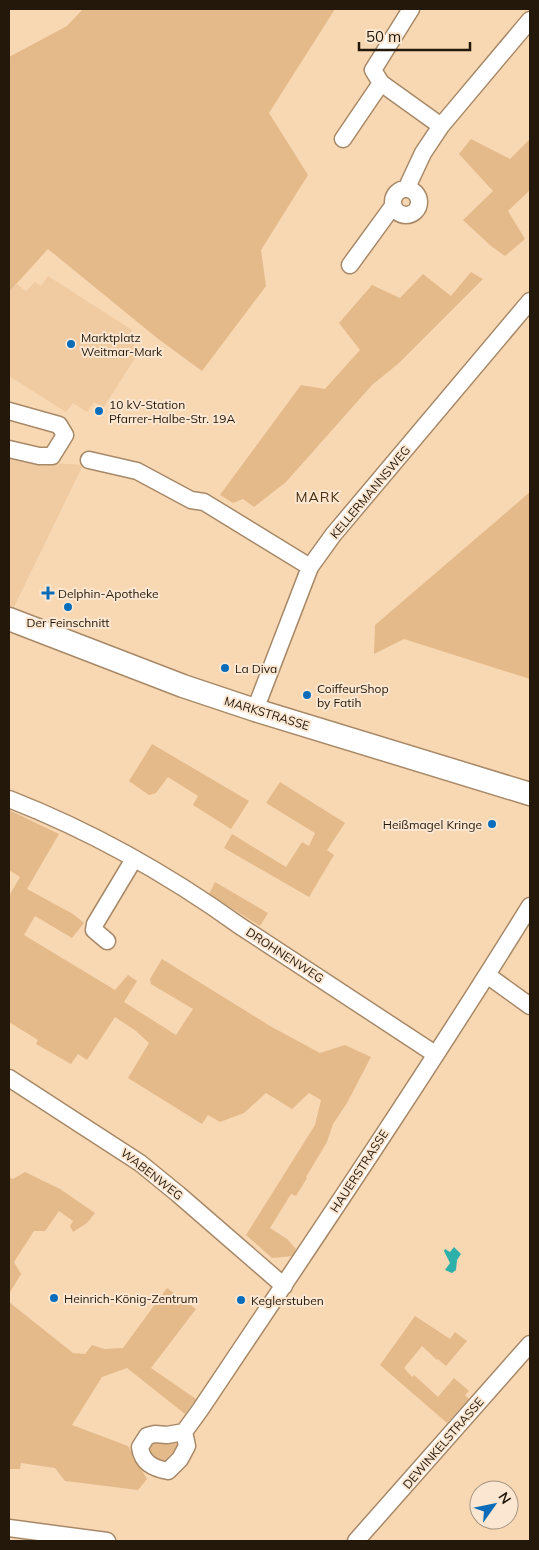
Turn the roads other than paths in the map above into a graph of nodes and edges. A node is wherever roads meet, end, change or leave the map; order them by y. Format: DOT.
graph roads {
  1 [pos="411,9"];
  2 [pos="530,20"];
  3 [pos="381,83"];
  4 [pos="441,126"];
  5 [pos="343,139"];
  6 [pos="408,189"];
  7 [pos="393,206"];
  8 [pos="350,264"];
  9 [pos="530,301"];
  10 [pos="9,411"];
  11 [pos="9,449"];
  12 [pos="89,460"];
  13 [pos="310,566"];
  14 [pos="9,619"];
  15 [pos="255,710"];
  16 [pos="530,794"];
  17 [pos="9,799"];
  18 [pos="134,859"];
  19 [pos="530,906"];
  20 [pos="107,941"];
  21 [pos="487,975"];
  22 [pos="530,1006"];
  23 [pos="435,1054"];
  24 [pos="9,1078"];
  25 [pos="284,1286"];
  26 [pos="530,1344"];
  27 [pos="184,1432"];
  28 [pos="9,1528"];
  29 [pos="107,1541"];
  30 [pos="356,1541"];
  1 -- 3 [label="street"];
  2 -- 4 [label="street"];
  3 -- 4 [label="street"];
  3 -- 5 [label="street"];
  4 -- 6 [label="street"];
  6 -- 7 [label="street"];
  6 -- 7 [label="street"];
  7 -- 8 [label="street"];
  9 -- 13 [label="street, KELLERMANNSWEG"];
  10 -- 11 [label="street"];
  12 -- 13 [label="street"];
  13 -- 15 [label="street, KELLERMANNSWEG"];
  14 -- 15 [label="main road, MARKSTRASSE"];
  15 -- 16 [label="main road, MARKSTRASSE"];
  17 -- 18 [label="street, DROHNENWEG"];
  18 -- 20 [label="street"];
  18 -- 23 [label="street, DROHNENWEG"];
  19 -- 21 [label="street, HAUERSTRASSE"];
  21 -- 22 [label="street"];
  21 -- 23 [label="street, HAUERSTRASSE"];
  23 -- 25 [label="street, HAUERSTRASSE"];
  24 -- 25 [label="street, WABENWEG"];
  25 -- 27 [label="street, HAUERSTRASSE"];
  26 -- 30 [label="street, DEWINKELSTRASSE"];
  28 -- 29 [label="street"];
}
